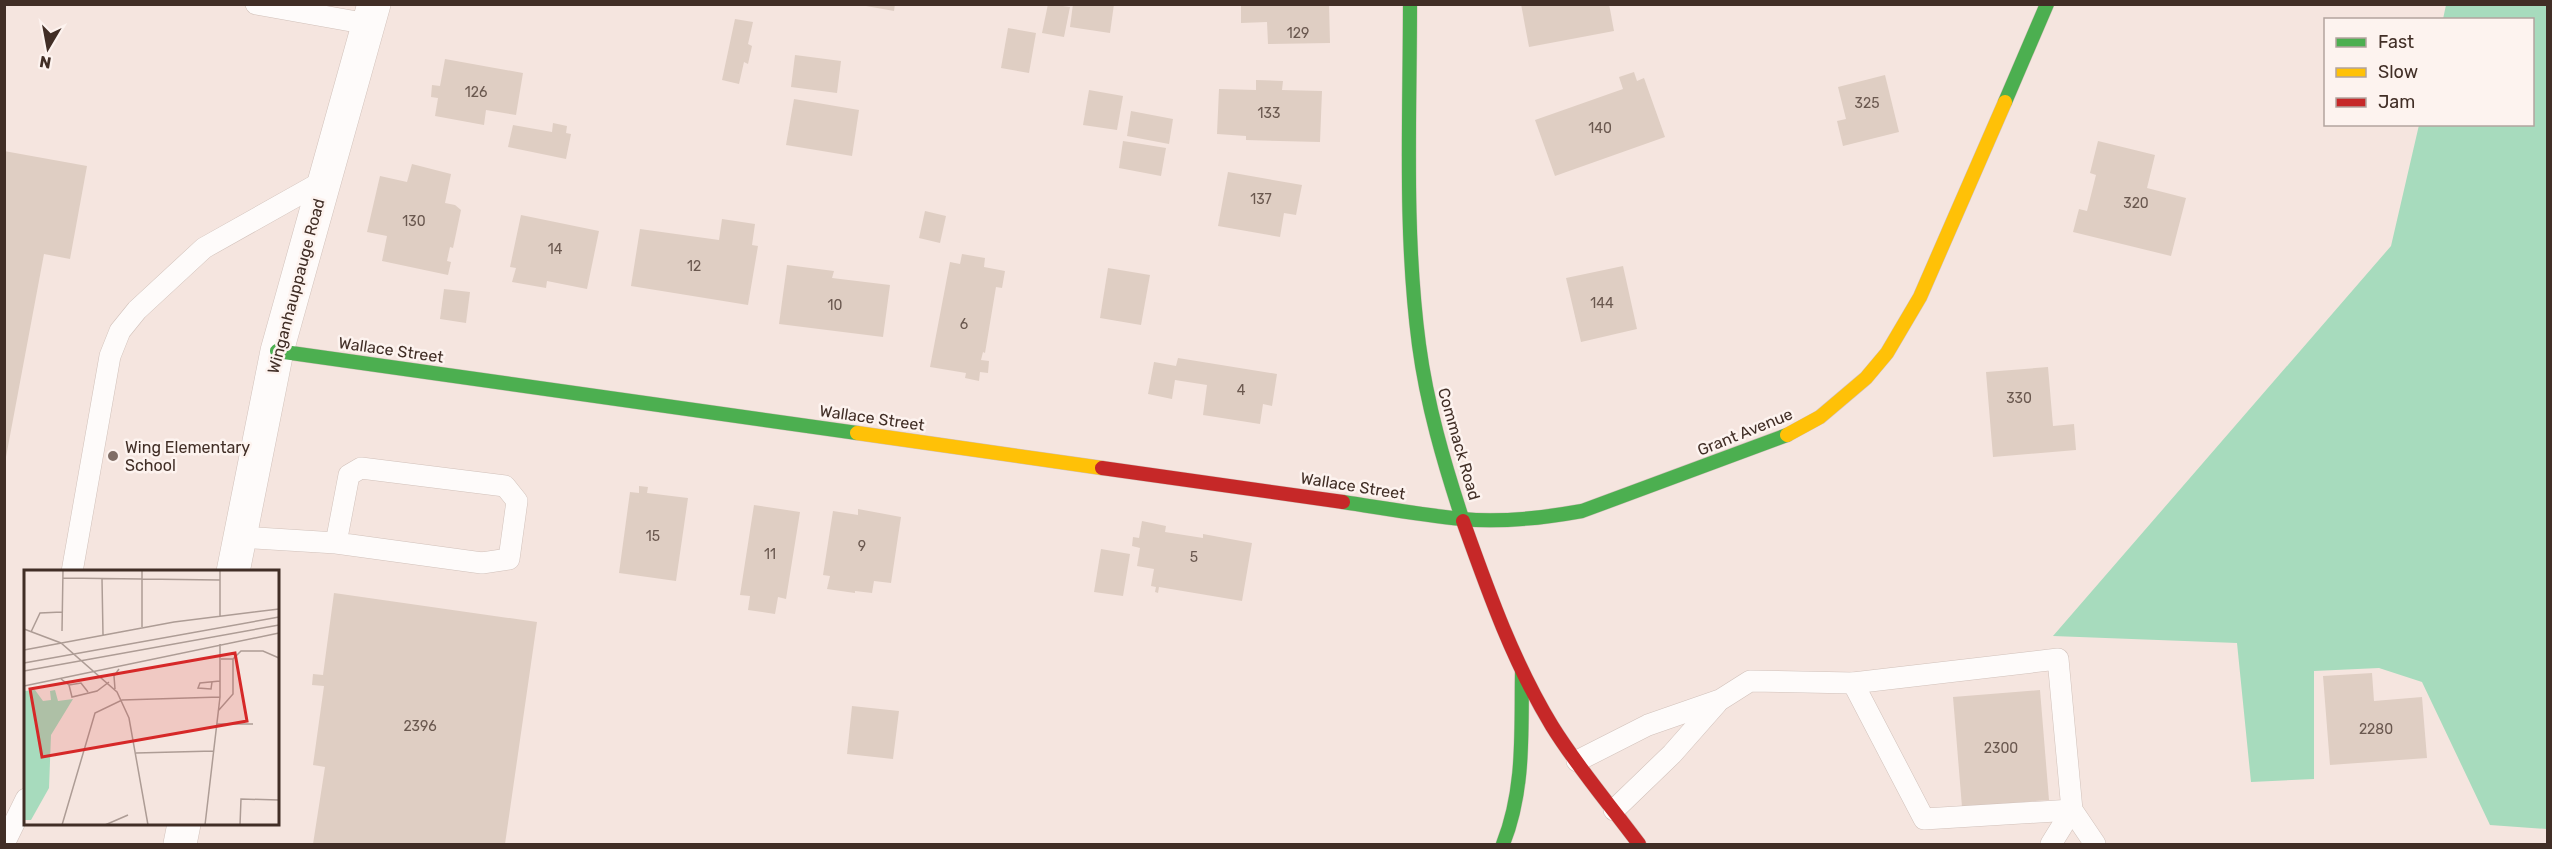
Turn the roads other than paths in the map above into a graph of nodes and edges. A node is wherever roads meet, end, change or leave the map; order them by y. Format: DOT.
graph roads {
  1 [pos="256,4"];
  2 [pos="1410,4"];
  3 [pos="2047,4"];
  4 [pos="371,14"];
  5 [pos="325,180"];
  6 [pos="277,351"];
  7 [pos="1463,519"];
  8 [pos="240,537"];
  9 [pos="336,543"];
  10 [pos="72,570"];
  11 [pos="233,570"];
  12 [pos="1522,670"];
  13 [pos="1853,683"];
  14 [pos="1720,700"];
  15 [pos="1577,761"];
  16 [pos="24,803"];
  17 [pos="1614,810"];
  18 [pos="2072,810"];
  19 [pos="184,825"];
  20 [pos="4,844"];
  21 [pos="180,844"];
  22 [pos="1503,844"];
  23 [pos="1640,844"];
  24 [pos="2051,844"];
  25 [pos="2096,844"];
  1 -- 4 [label="lane"];
  2 -- 7 [label="street, Commack Road"];
  3 -- 7 [label="street, Grant Avenue"];
  4 -- 5 [label="street, Winganhauppauge Road"];
  5 -- 6 [label="street, Winganhauppauge Road"];
  5 -- 10 [label="lane"];
  6 -- 7 [label="street, Wallace Street"];
  6 -- 8 [label="street, Winganhauppauge Road"];
  7 -- 12 [label="street, Commack Road"];
  8 -- 9 [label="lane"];
  8 -- 11 [label="street, Winganhauppauge Road"];
  9 -- 9 [label="lane"];
  12 -- 15 [label="street, Commack Road"];
  12 -- 22 [label="street"];
  13 -- 14 [label="lane"];
  13 -- 18 [label="lane"];
  13 -- 18 [label="lane"];
  14 -- 15 [label="lane"];
  14 -- 17 [label="lane"];
  15 -- 17 [label="street, Commack Road"];
  16 -- 20 [label="lane"];
  17 -- 23 [label="street, Commack Road"];
  18 -- 24 [label="lane"];
  18 -- 25 [label="lane"];
  19 -- 21 [label="street"];
}
